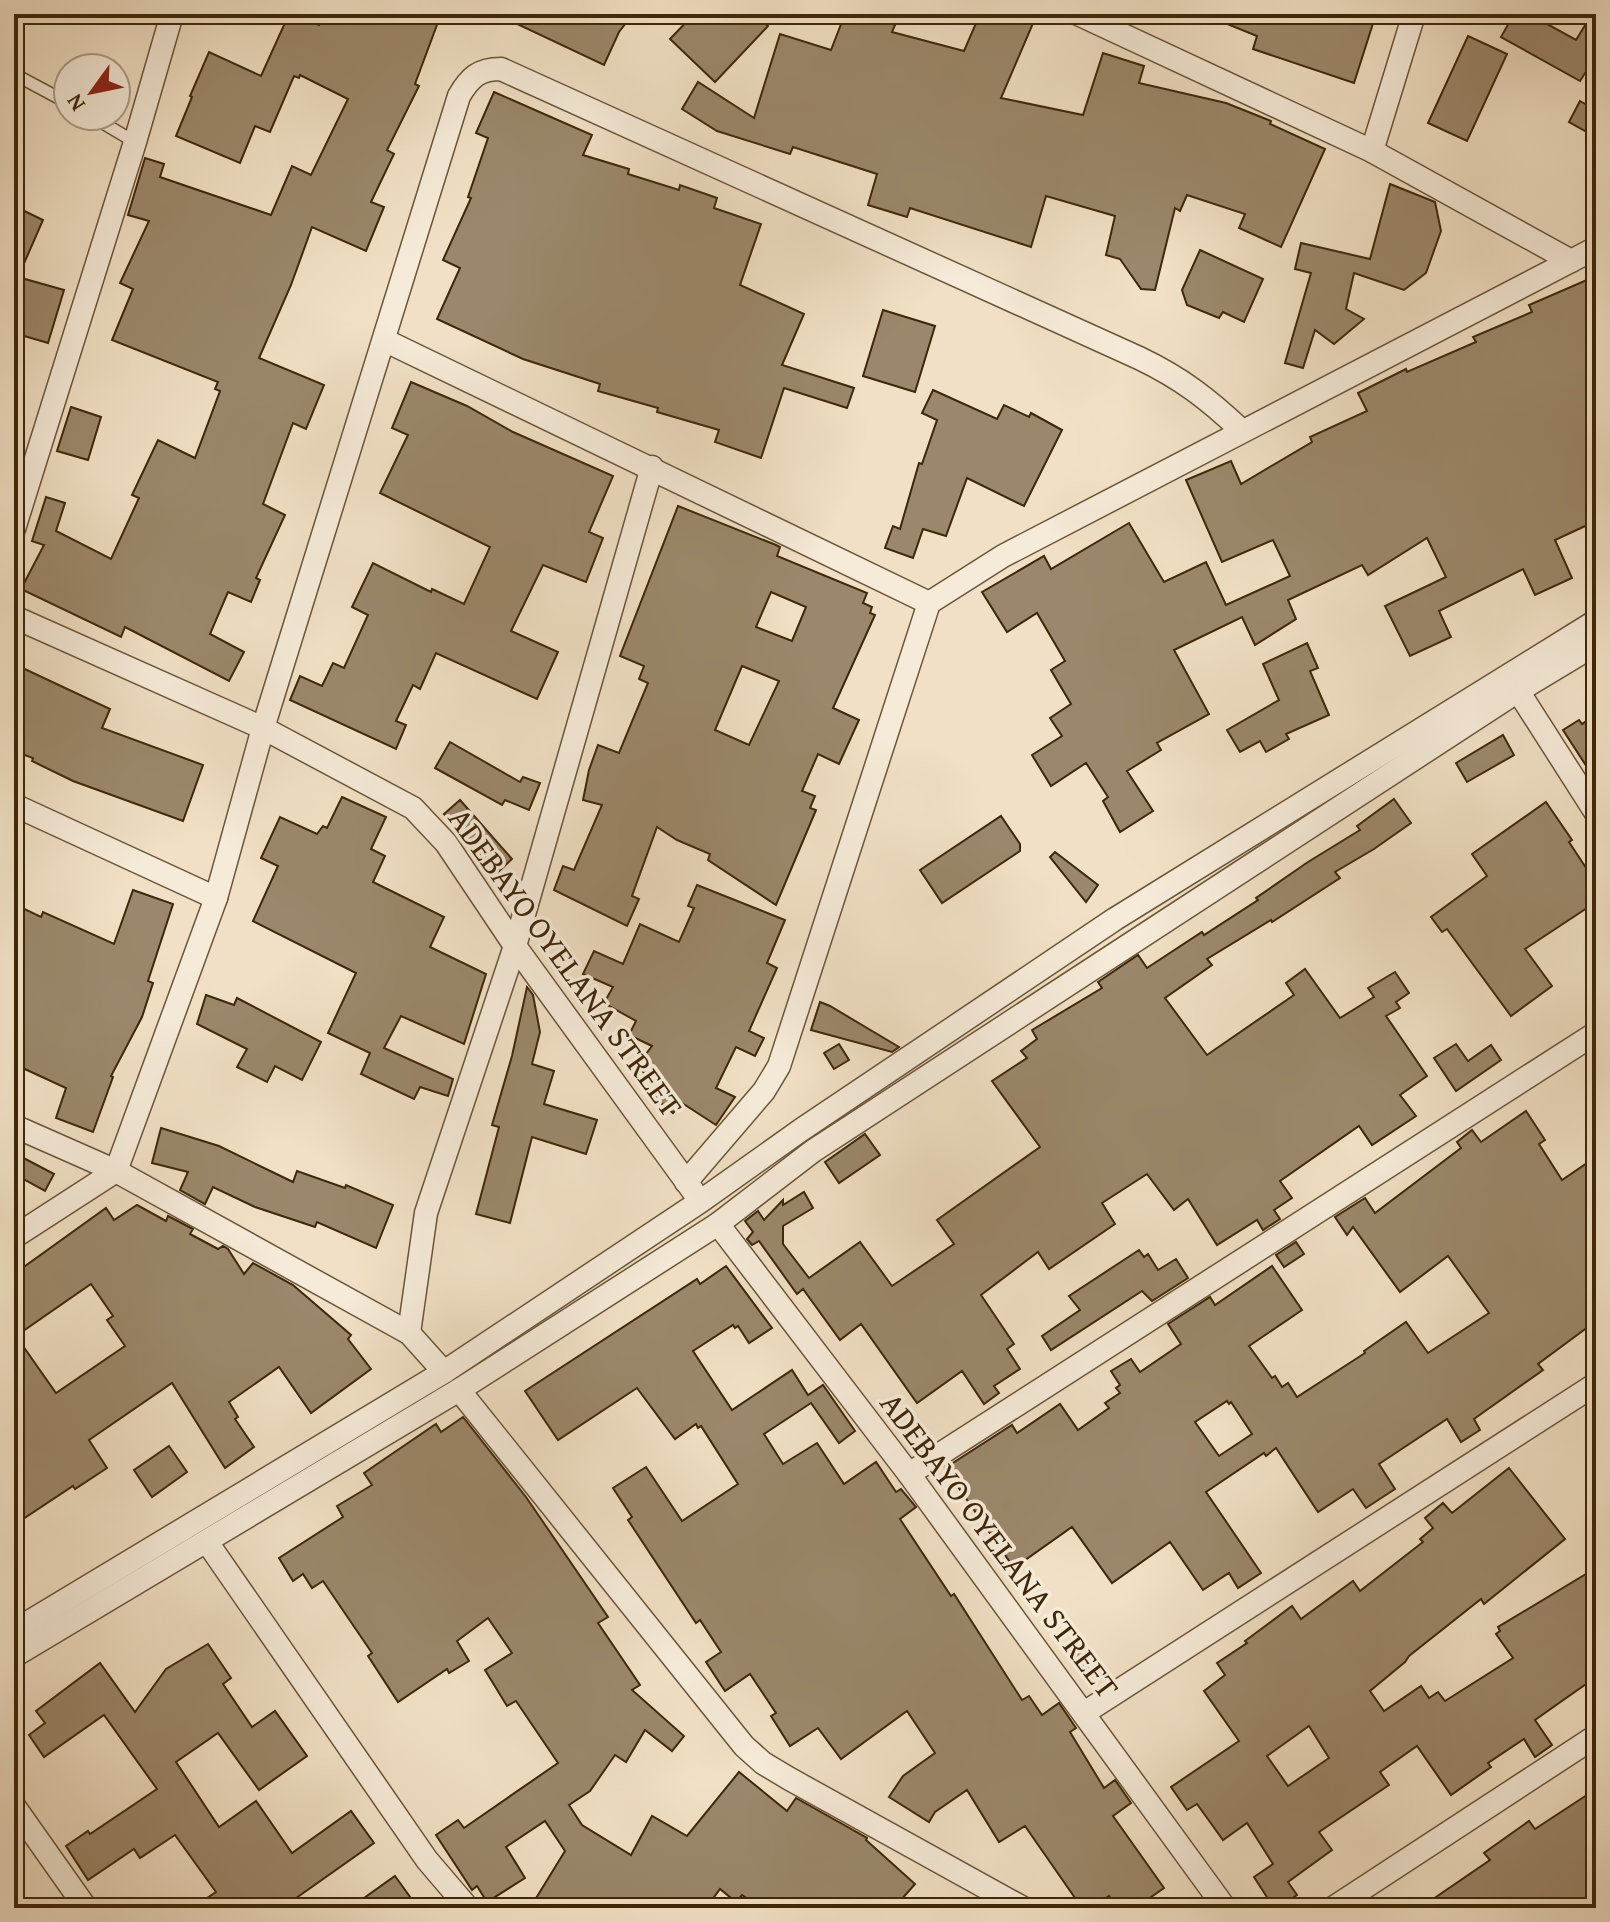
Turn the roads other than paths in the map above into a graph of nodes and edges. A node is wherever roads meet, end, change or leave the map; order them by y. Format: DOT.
graph roads {
  1 [pos="172,14"];
  2 [pos="1414,14"];
  3 [pos="1091,17"];
  4 [pos="14,74"];
  5 [pos="52,94"];
  6 [pos="118,132"];
  7 [pos="135,142"];
  8 [pos="1372,151"];
  9 [pos="1596,248"];
  10 [pos="1571,261"];
  11 [pos="384,340"];
  12 [pos="1241,430"];
  13 [pos="652,467"];
  14 [pos="14,529"];
  15 [pos="929,603"];
  16 [pos="14,617"];
  17 [pos="1596,621"];
  18 [pos="1596,644"];
  19 [pos="1518,691"];
  20 [pos="263,728"];
  21 [pos="14,805"];
  22 [pos="1596,813"];
  23 [pos="1222,852"];
  24 [pos="1236,875"];
  25 [pos="216,898"];
  26 [pos="515,946"];
  27 [pos="1596,1033"];
  28 [pos="14,1126"];
  29 [pos="116,1171"];
  30 [pos="686,1182"];
  31 [pos="701,1201"];
  32 [pos="718,1224"];
  33 [pos="14,1237"];
  34 [pos="409,1333"];
  35 [pos="444,1372"];
  36 [pos="1596,1384"];
  37 [pos="459,1390"];
  38 [pos="398,1413"];
  39 [pos="909,1474"];
  40 [pos="207,1542"];
  41 [pos="14,1631"];
  42 [pos="14,1656"];
  43 [pos="1084,1713"];
  44 [pos="1596,1736"];
  45 [pos="14,1806"];
  46 [pos="86,1908"];
  47 [pos="468,1908"];
  48 [pos="1023,1908"];
  49 [pos="1225,1908"];
  50 [pos="1333,1908"];
  1 -- 7 [label="street"];
  2 -- 8 [label="street"];
  3 -- 8 [label="street"];
  4 -- 5 [label="lane"];
  6 -- 7 [label="lane"];
  7 -- 14 [label="street"];
  8 -- 10 [label="street"];
  9 -- 10 [label="street"];
  10 -- 12 [label="street"];
  11 -- 12 [label="street"];
  11 -- 13 [label="street"];
  11 -- 20 [label="street"];
  12 -- 15 [label="street"];
  13 -- 15 [label="street"];
  13 -- 26 [label="street"];
  15 -- 30 [label="street"];
  16 -- 20 [label="street, ADEBAYO OYELANA STREET"];
  17 -- 23 [label="street"];
  18 -- 19 [label="street"];
  19 -- 22 [label="street"];
  19 -- 24 [label="street"];
  20 -- 25 [label="street"];
  20 -- 26 [label="street, ADEBAYO OYELANA STREET"];
  21 -- 25 [label="street"];
  23 -- 24 [label="street"];
  23 -- 31 [label="street"];
  24 -- 32 [label="street"];
  25 -- 29 [label="street"];
  26 -- 30 [label="street, ADEBAYO OYELANA STREET"];
  26 -- 34 [label="street"];
  27 -- 39 [label="street"];
  28 -- 29 [label="street"];
  29 -- 33 [label="street"];
  29 -- 34 [label="street"];
  30 -- 31 [label="street, ADEBAYO OYELANA STREET"];
  31 -- 35 [label="street"];
  32 -- 37 [label="street"];
  32 -- 39 [label="street, ADEBAYO OYELANA STREET"];
  34 -- 35 [label="street"];
  35 -- 38 [label="street"];
  36 -- 43 [label="street"];
  37 -- 38 [label="street"];
  37 -- 48 [label="street"];
  38 -- 40 [label="street"];
  38 -- 41 [label="street"];
  39 -- 43 [label="street, ADEBAYO OYELANA STREET"];
  40 -- 42 [label="street"];
  40 -- 47 [label="street"];
  43 -- 49 [label="street, ADEBAYO OYELANA STREET"];
  44 -- 50 [label="street"];
  45 -- 46 [label="street"];
}
